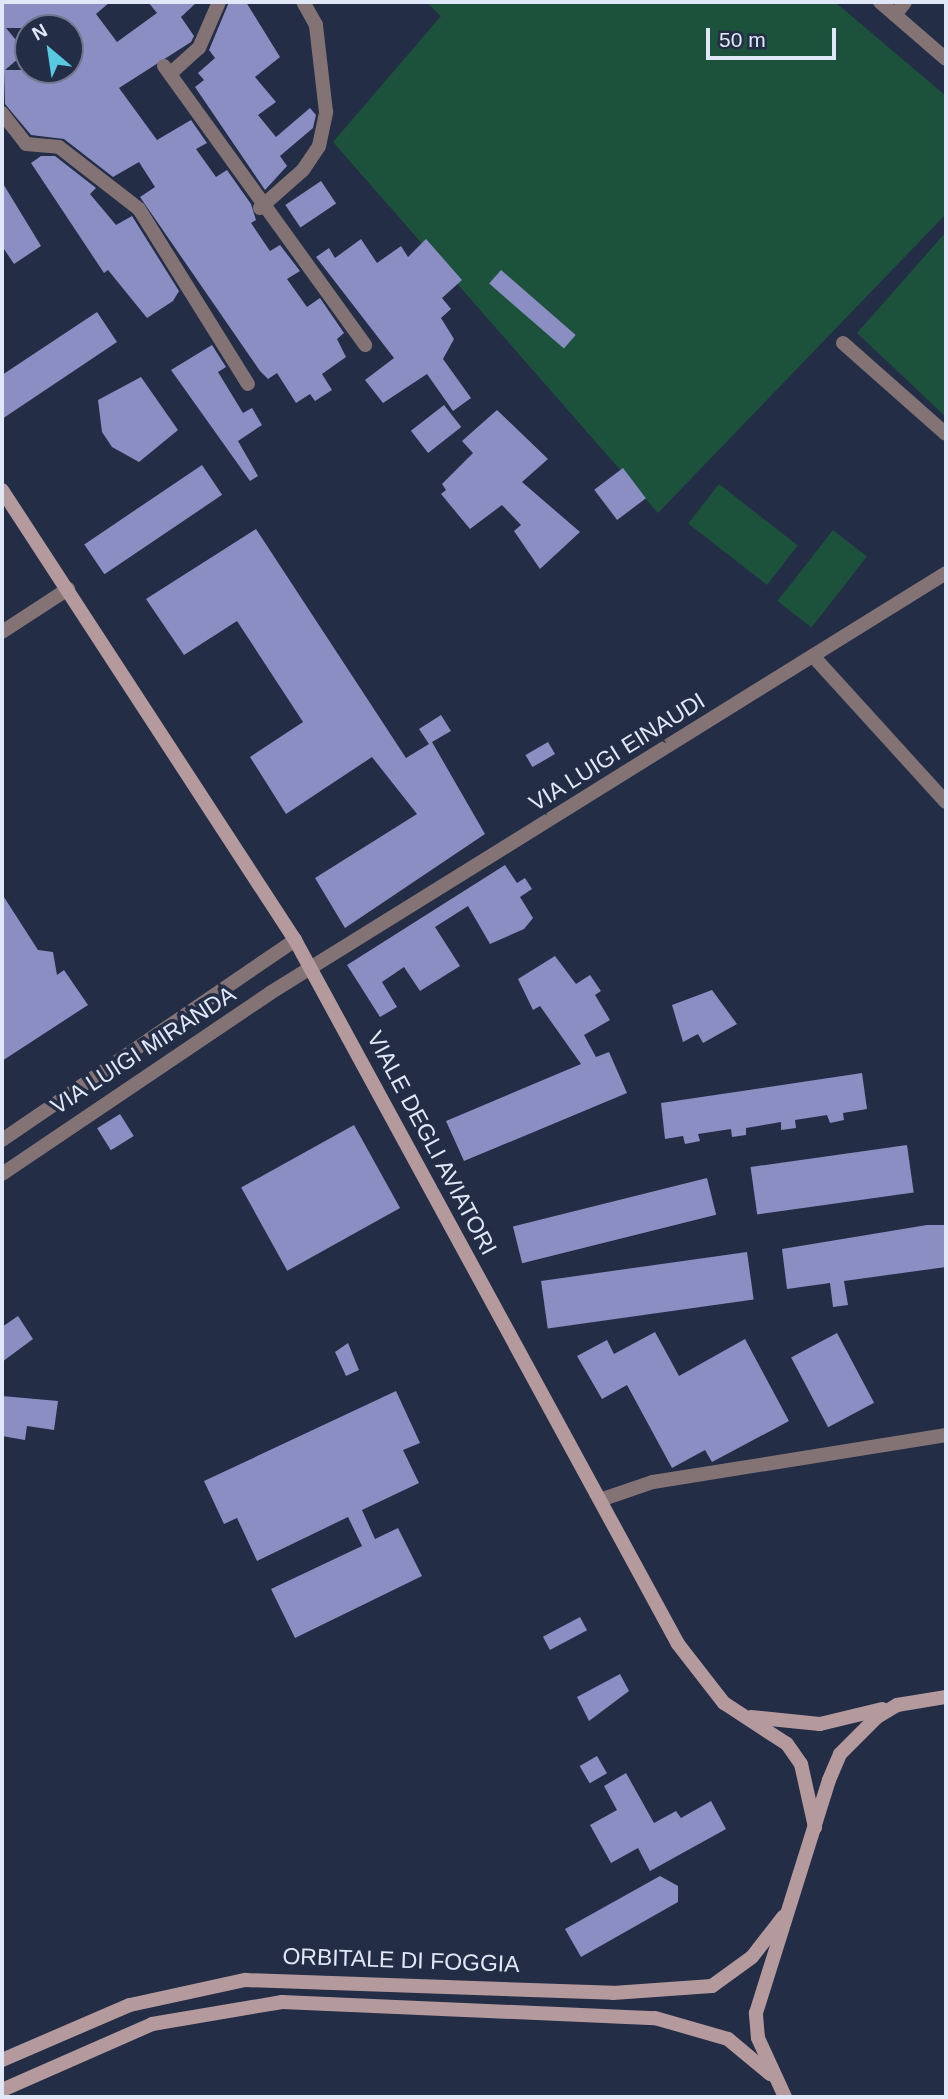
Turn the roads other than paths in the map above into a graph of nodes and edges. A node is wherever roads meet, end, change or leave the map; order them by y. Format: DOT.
graph roads {
  1 [pos="219,2"];
  2 [pos="303,2"];
  3 [pos="880,2"];
  4 [pos="905,2"];
  5 [pos="895,15"];
  6 [pos="946,60"];
  7 [pos="2,113"];
  8 [pos="260,208"];
  9 [pos="844,343"];
  10 [pos="365,345"];
  11 [pos="248,384"];
  12 [pos="946,434"];
  13 [pos="2,490"];
  14 [pos="946,573"];
  15 [pos="68,589"];
  16 [pos="2,632"];
  17 [pos="813,656"];
  18 [pos="946,802"];
  19 [pos="295,940"];
  20 [pos="311,968"];
  21 [pos="134,1049"];
  22 [pos="149,1072"];
  23 [pos="2,1140"];
  24 [pos="2,1174"];
  25 [pos="946,1435"];
  26 [pos="600,1500"];
  27 [pos="946,1697"];
  28 [pos="897,1705"];
  29 [pos="749,1717"];
  30 [pos="815,1826"];
  31 [pos="783,1917"];
  32 [pos="2,2060"];
  33 [pos="770,2074"];
  34 [pos="2,2090"];
  35 [pos="785,2097"];
  1 -- 8 [label="street"];
  2 -- 8 [label="street"];
  3 -- 5 [label="street"];
  4 -- 5 [label="street"];
  5 -- 6 [label="street"];
  7 -- 11 [label="street"];
  8 -- 10 [label="street"];
  9 -- 12 [label="street"];
  13 -- 15 [label="main road, VIALE DEGLI AVIATORI"];
  14 -- 17 [label="street, VIA LUIGI EINAUDI"];
  15 -- 16 [label="street"];
  15 -- 19 [label="main road, VIALE DEGLI AVIATORI"];
  17 -- 18 [label="street"];
  17 -- 20 [label="street, VIA LUIGI EINAUDI"];
  19 -- 20 [label="main road, VIALE DEGLI AVIATORI"];
  19 -- 21 [label="street, VIA LUIGI MIRANDA"];
  20 -- 22 [label="street, VIA LUIGI MIRANDA"];
  20 -- 26 [label="main road, VIALE DEGLI AVIATORI"];
  21 -- 22 [label="street"];
  21 -- 23 [label="street, VIA LUIGI MIRANDA"];
  22 -- 24 [label="street, VIA LUIGI MIRANDA"];
  25 -- 26 [label="street"];
  26 -- 29 [label="main road, VIALE DEGLI AVIATORI"];
  27 -- 28 [label="main road"];
  28 -- 29 [label="main road"];
  28 -- 30 [label="main road"];
  29 -- 30 [label="main road, VIALE DEGLI AVIATORI"];
  30 -- 31 [label="main road"];
  31 -- 32 [label="main road, ORBITALE DI FOGGIA"];
  31 -- 33 [label="main road"];
  33 -- 34 [label="main road, ORBITALE DI FOGGIA"];
  33 -- 35 [label="main road"];
}
